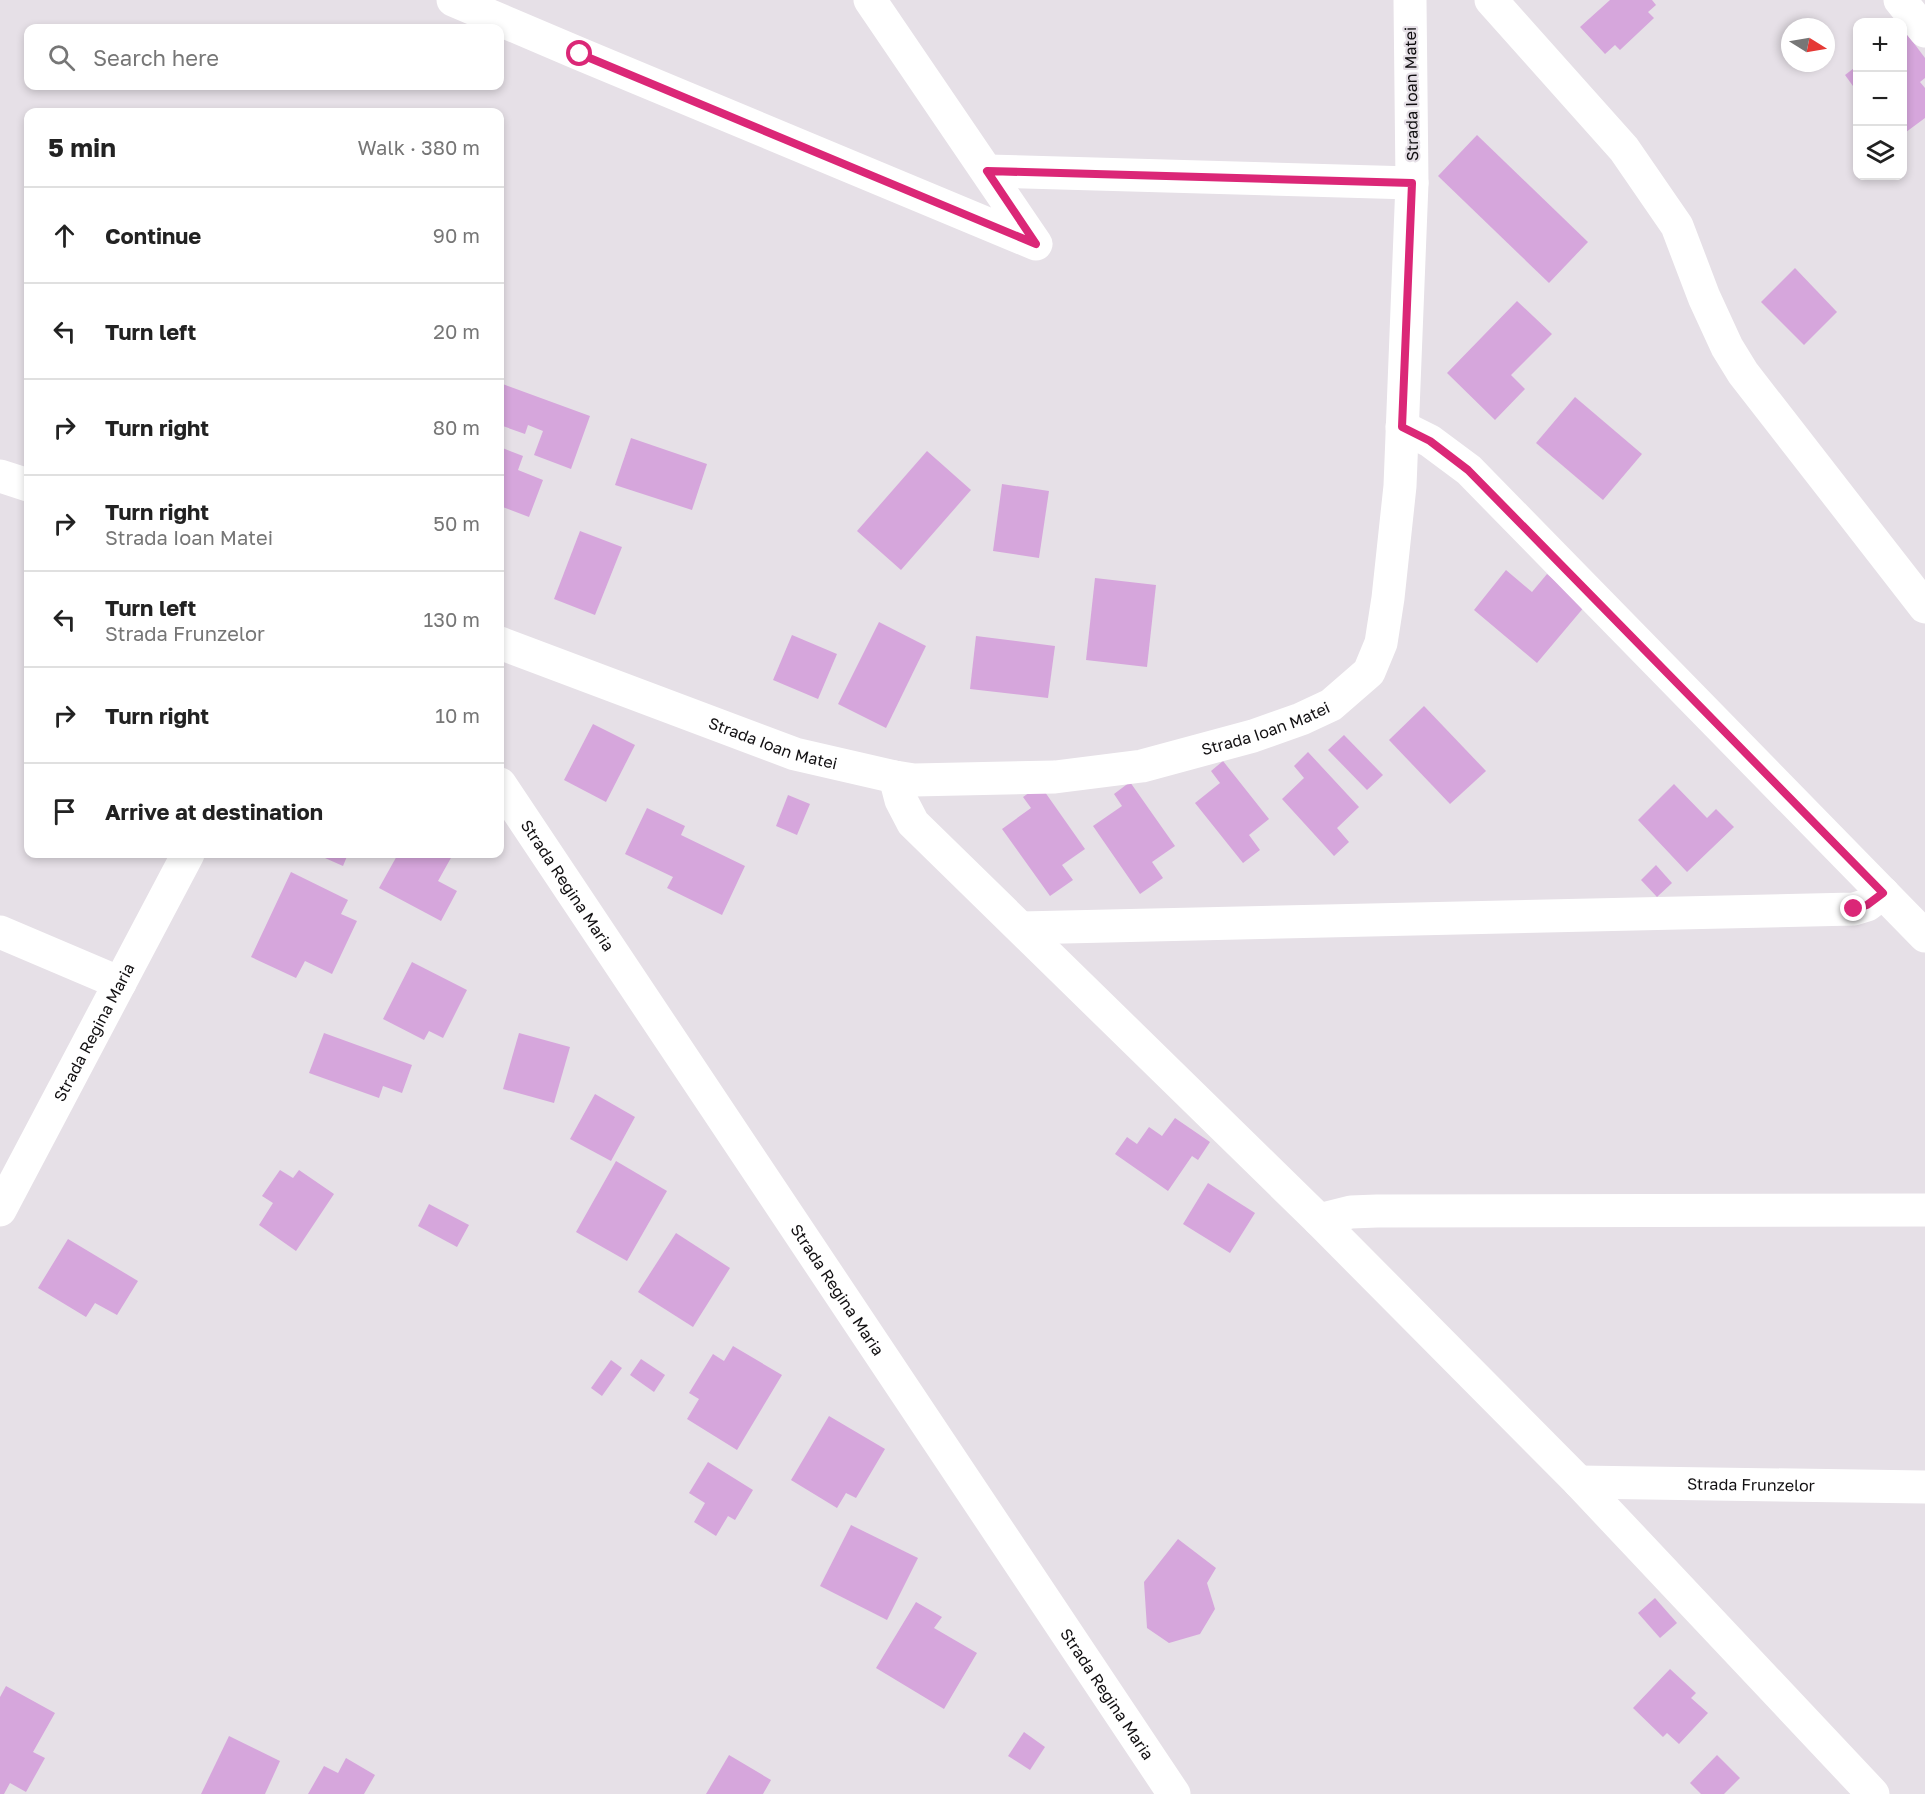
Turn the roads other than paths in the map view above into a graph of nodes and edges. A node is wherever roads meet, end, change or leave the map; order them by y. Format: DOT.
graph roads {
  1 [pos="453,0"];
  2 [pos="870,0"];
  3 [pos="1410,0"];
  4 [pos="1491,0"];
  5 [pos="1900,0"];
  6 [pos="1925,31"];
  7 [pos="987,171"];
  8 [pos="1412,183"];
  9 [pos="1402,427"];
  10 [pos="0,476"];
  11 [pos="24,484"];
  12 [pos="1925,607"];
  13 [pos="504,644"];
  14 [pos="895,777"];
  15 [pos="504,790"];
  16 [pos="186,858"];
  17 [pos="1883,893"];
  18 [pos="1021,928"];
  19 [pos="0,932"];
  20 [pos="1925,936"];
  21 [pos="120,983"];
  22 [pos="0,1210"];
  23 [pos="1925,1210"];
  24 [pos="1318,1220"];
  25 [pos="1579,1482"];
  26 [pos="1925,1487"];
  27 [pos="1174,1794"];
  28 [pos="1873,1794"];
  1 -- 7 [label="street"];
  2 -- 7 [label="street"];
  3 -- 8 [label="street, Strada Ioan Matei"];
  4 -- 12 [label="street"];
  5 -- 6 [label="street"];
  7 -- 8 [label="street"];
  8 -- 9 [label="street, Strada Ioan Matei"];
  9 -- 14 [label="street, Strada Ioan Matei"];
  9 -- 17 [label="street"];
  10 -- 11 [label="street"];
  13 -- 14 [label="street, Strada Ioan Matei"];
  14 -- 18 [label="street"];
  15 -- 27 [label="street, Strada Regina Maria"];
  16 -- 21 [label="street, Strada Regina Maria"];
  17 -- 18 [label="street"];
  17 -- 20 [label="street"];
  18 -- 24 [label="street"];
  19 -- 21 [label="street"];
  21 -- 22 [label="street, Strada Regina Maria"];
  23 -- 24 [label="street"];
  24 -- 25 [label="street"];
  25 -- 26 [label="street, Strada Frunzelor"];
  25 -- 28 [label="street"];
}
